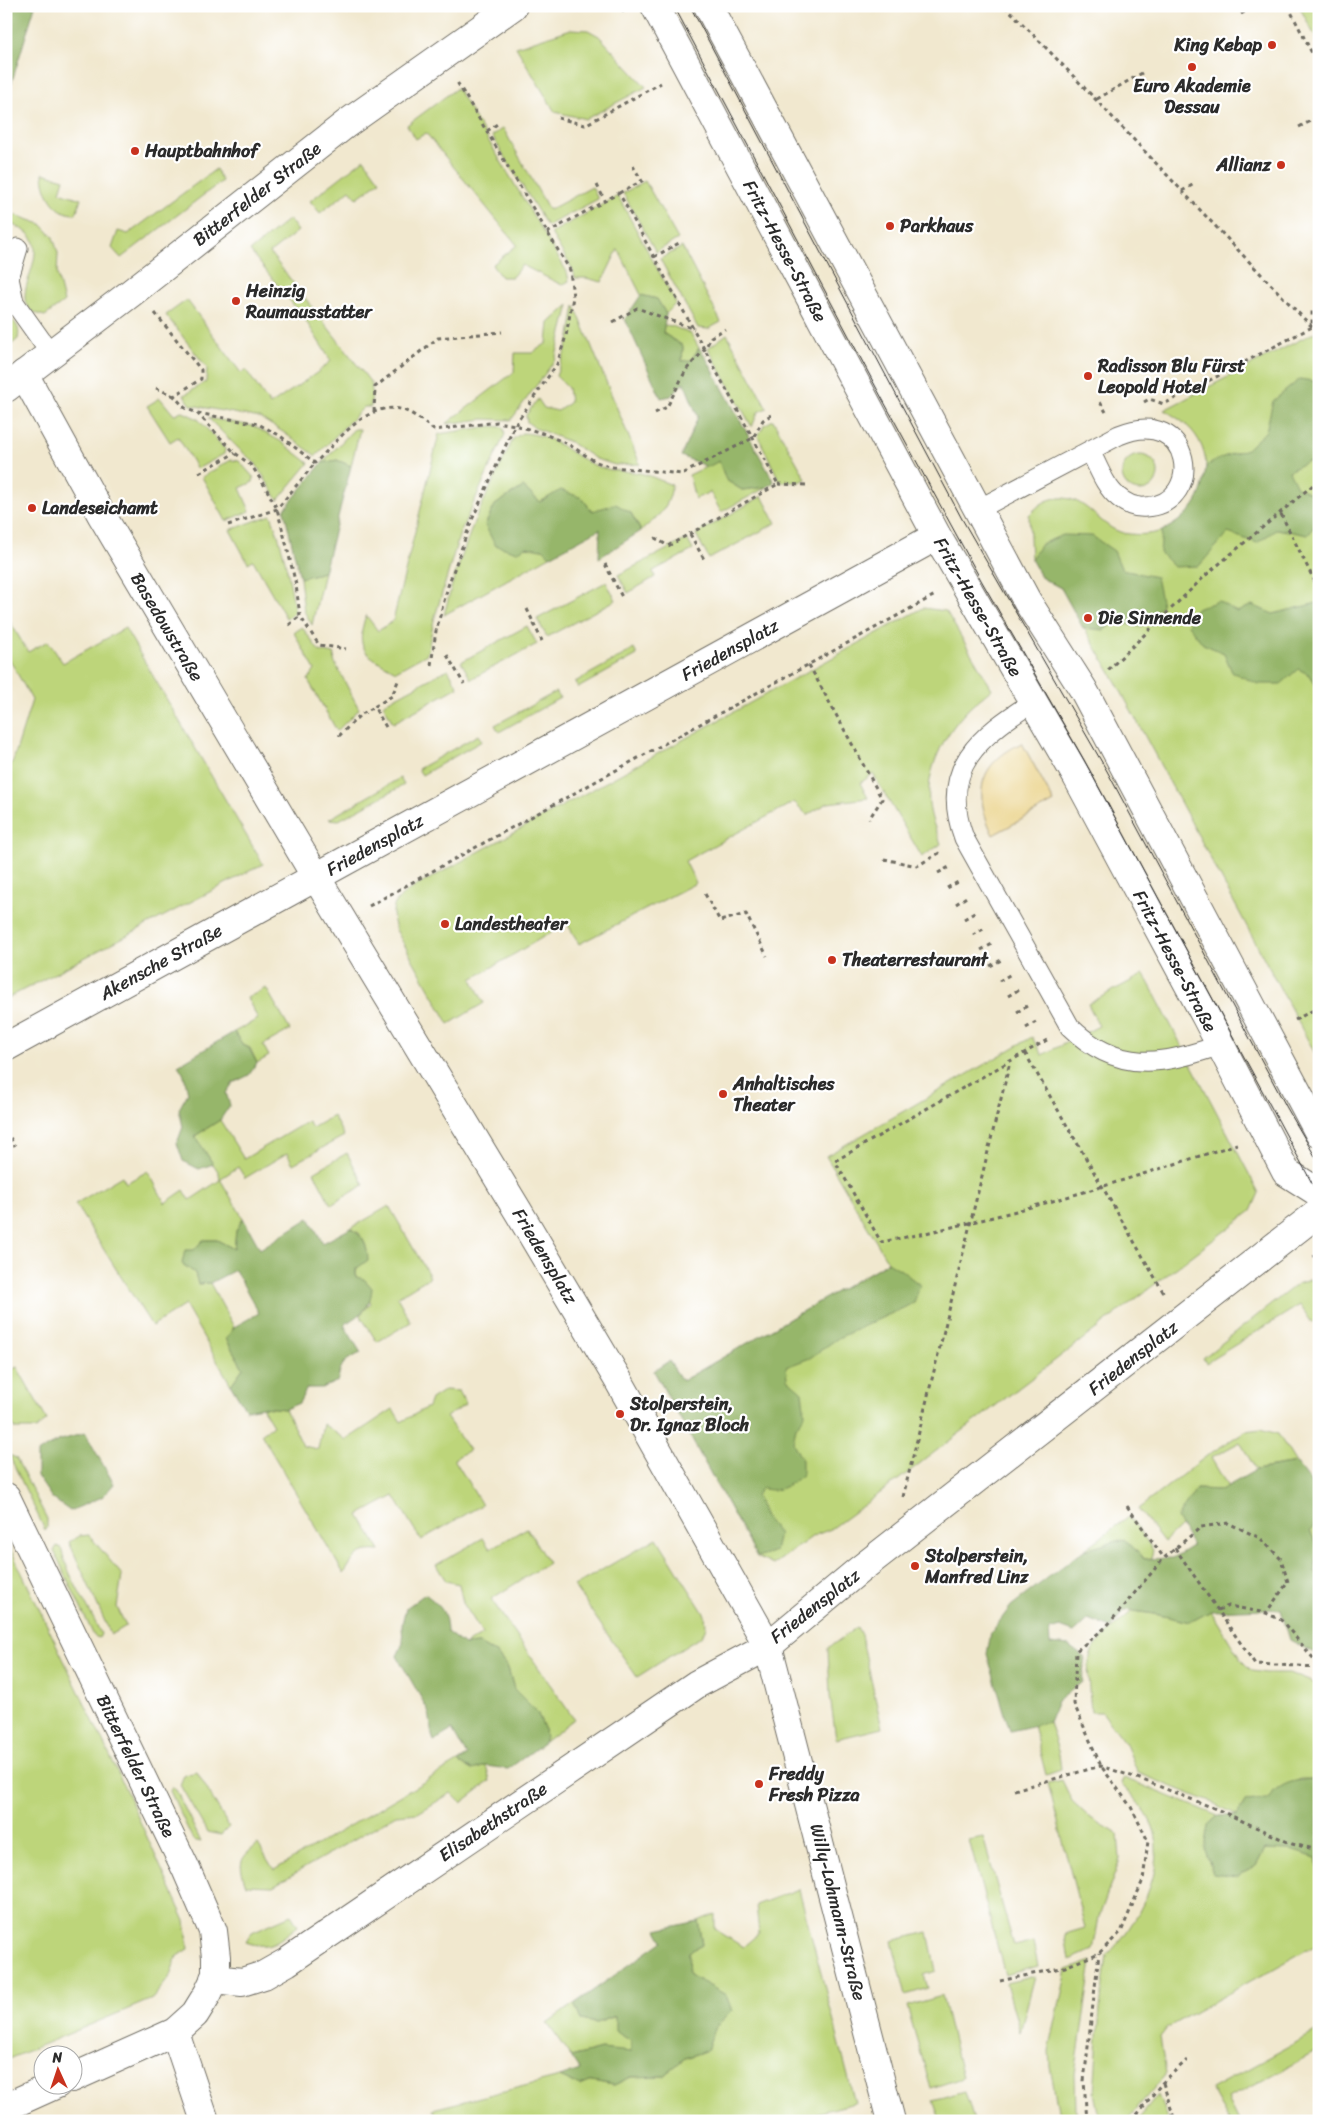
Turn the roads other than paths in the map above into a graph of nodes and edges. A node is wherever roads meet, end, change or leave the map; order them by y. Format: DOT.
graph roads {
  1 [pos="513,6"];
  2 [pos="655,6"];
  3 [pos="708,6"];
  4 [pos="18,248"];
  5 [pos="50,354"];
  6 [pos="15,381"];
  7 [pos="1090,451"];
  8 [pos="977,510"];
  9 [pos="937,536"];
  10 [pos="1033,702"];
  11 [pos="316,877"];
  12 [pos="1220,1045"];
  13 [pos="6,1047"];
  14 [pos="1319,1133"];
  15 [pos="1319,1193"];
  16 [pos="1319,1212"];
  17 [pos="6,1497"];
  18 [pos="768,1646"];
  19 [pos="214,1979"];
  20 [pos="175,2032"];
  21 [pos="82,2074"];
  22 [pos="35,2094"];
  23 [pos="6,2107"];
  24 [pos="205,2121"];
  25 [pos="891,2121"];
  1 -- 5 [label="street, Bitterfelder Straße"];
  2 -- 9 [label="street, Fritz-Hesse-Straße"];
  3 -- 8 [label="street"];
  4 -- 5 [label="lane"];
  5 -- 6 [label="street, Bitterfelder Straße"];
  6 -- 11 [label="street, Basedowstraße"];
  7 -- 7 [label="lane"];
  7 -- 8 [label="lane"];
  8 -- 14 [label="street"];
  9 -- 10 [label="street, Fritz-Hesse-Straße"];
  9 -- 11 [label="street, Friedensplatz"];
  10 -- 12 [label="street, Fritz-Hesse-Straße"];
  10 -- 12 [label="lane"];
  11 -- 13 [label="street, Akensche Straße"];
  11 -- 18 [label="street, Friedensplatz"];
  12 -- 15 [label="street, Fritz-Hesse-Straße"];
  16 -- 18 [label="street, Friedensplatz"];
  17 -- 19 [label="street, Bitterfelder Straße"];
  18 -- 19 [label="street, Elisabethstraße"];
  18 -- 25 [label="street, Willy-Lohmann-Straße"];
  19 -- 20 [label="street, Bitterfelder Straße"];
  20 -- 21 [label="street"];
  20 -- 24 [label="street"];
  22 -- 23 [label="street"];
}
